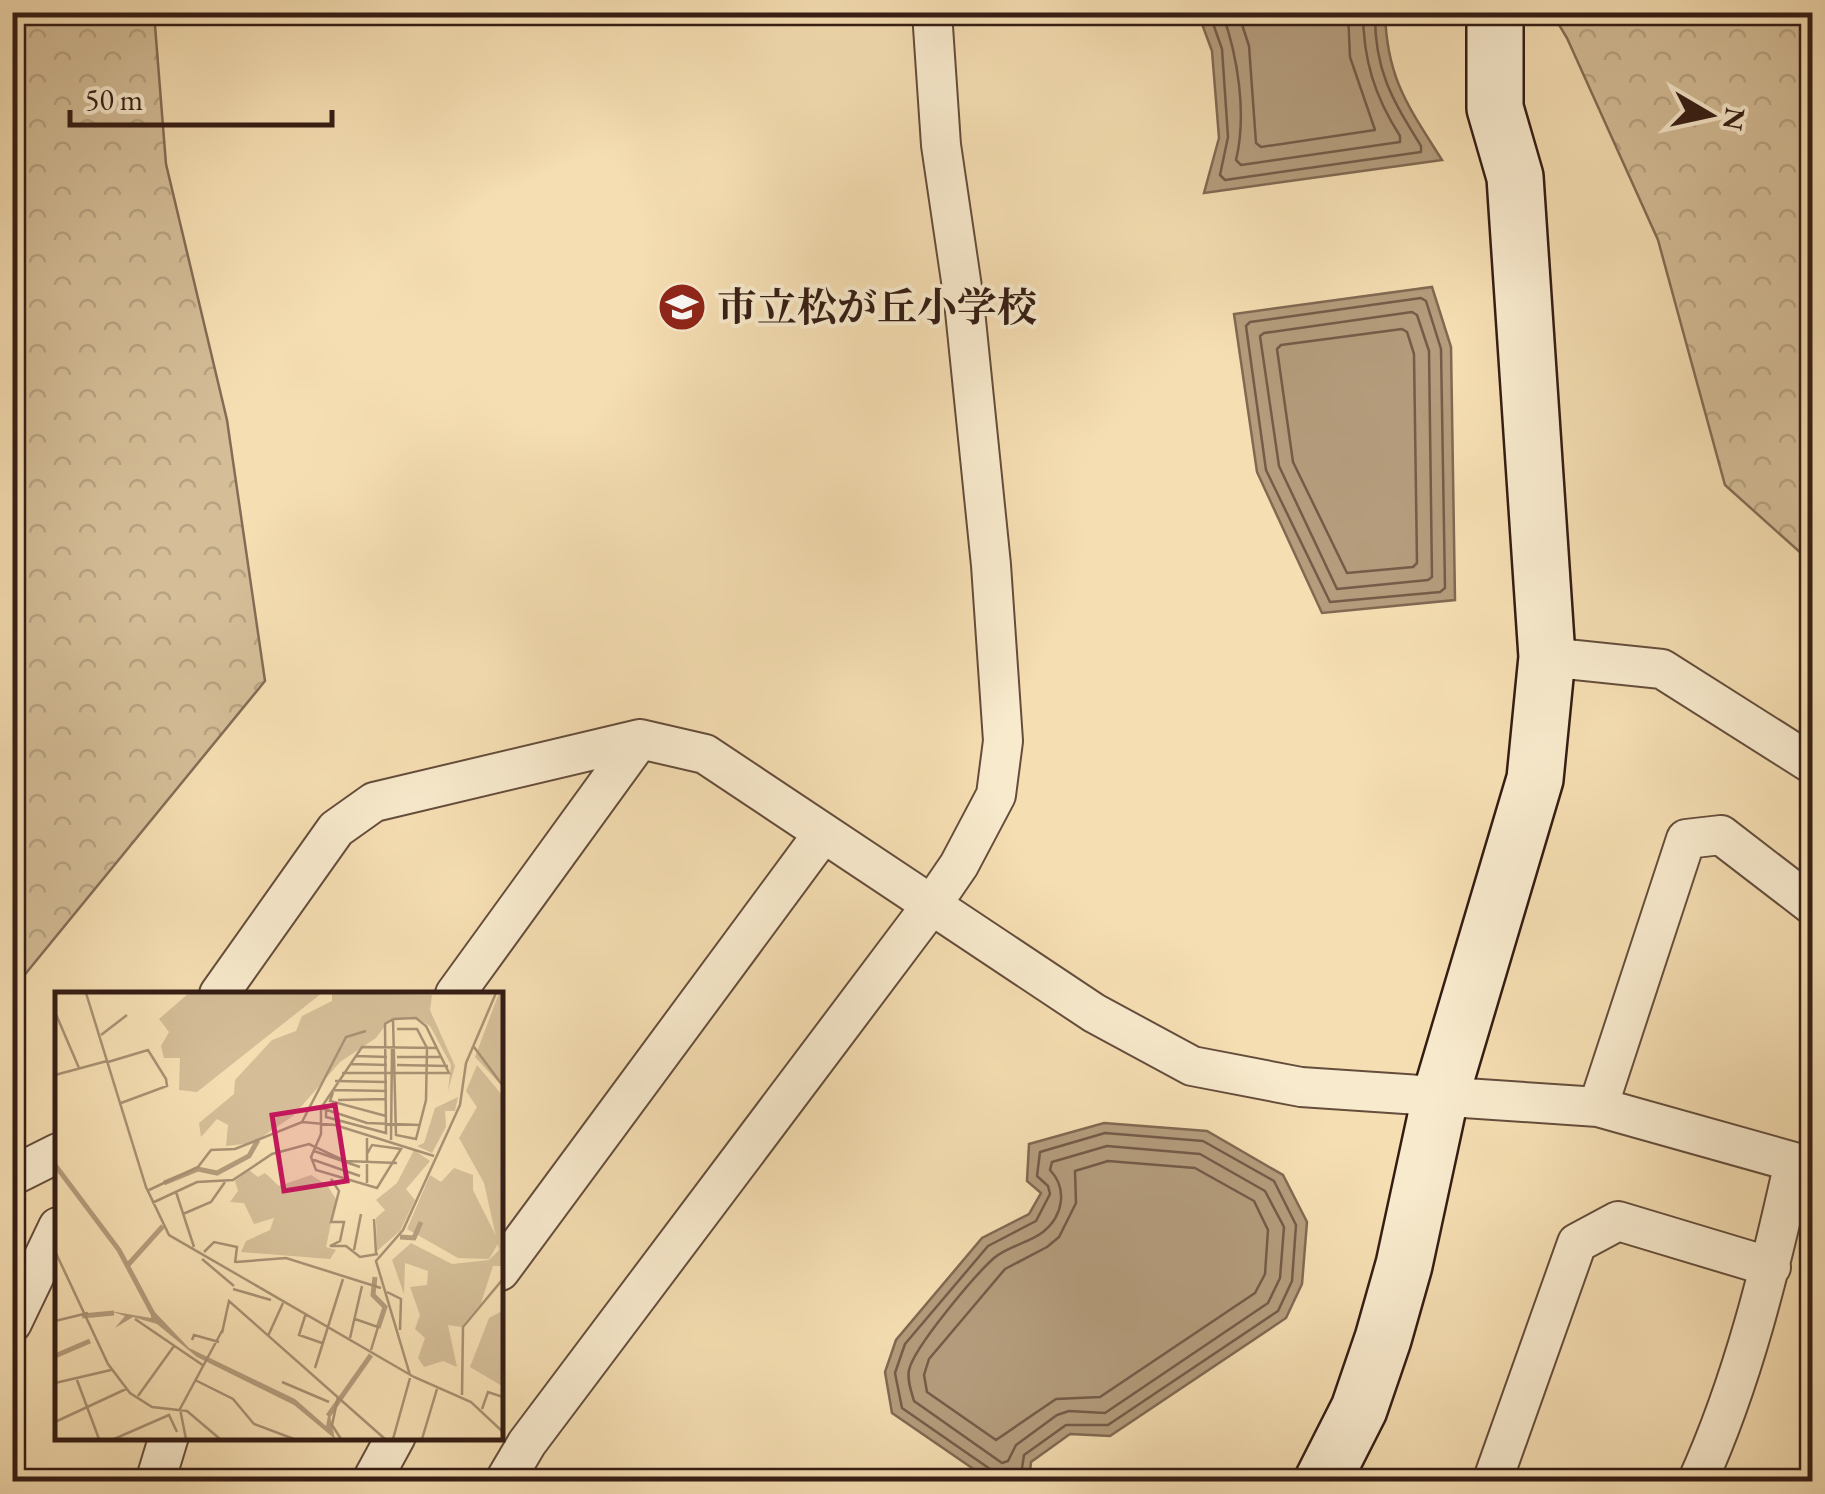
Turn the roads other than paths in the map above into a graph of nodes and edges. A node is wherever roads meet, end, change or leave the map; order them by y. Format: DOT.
graph roads {
  1 [pos="932,12"];
  2 [pos="1495,12"];
  3 [pos="1547,656"];
  4 [pos="640,739"];
  5 [pos="1812,764"];
  6 [pos="822,834"];
  7 [pos="934,904"];
  8 [pos="1812,904"];
  9 [pos="220,992"];
  10 [pos="456,992"];
  11 [pos="1440,1098"];
  12 [pos="1598,1107"];
  13 [pos="55,1154"];
  14 [pos="1804,1166"];
  15 [pos="12,1176"];
  16 [pos="55,1233"];
  17 [pos="502,1268"];
  18 [pos="1771,1268"];
  19 [pos="12,1323"];
  20 [pos="168,1439"];
  21 [pos="394,1439"];
  22 [pos="154,1482"];
  23 [pos="371,1482"];
  24 [pos="504,1482"];
  25 [pos="1322,1482"];
  26 [pos="1492,1482"];
  27 [pos="1696,1482"];
  1 -- 7 [label="street"];
  2 -- 3 [label="street"];
  3 -- 5 [label="street"];
  3 -- 11 [label="street"];
  4 -- 6 [label="street"];
  4 -- 9 [label="street"];
  4 -- 10 [label="street"];
  6 -- 7 [label="street"];
  6 -- 17 [label="street"];
  7 -- 11 [label="street"];
  7 -- 24 [label="street"];
  8 -- 12 [label="street"];
  11 -- 12 [label="street"];
  11 -- 25 [label="street"];
  12 -- 14 [label="street"];
  13 -- 15 [label="street"];
  14 -- 18 [label="street"];
  16 -- 19 [label="street"];
  18 -- 26 [label="street"];
  18 -- 27 [label="street"];
  20 -- 22 [label="street"];
  21 -- 23 [label="street"];
}
